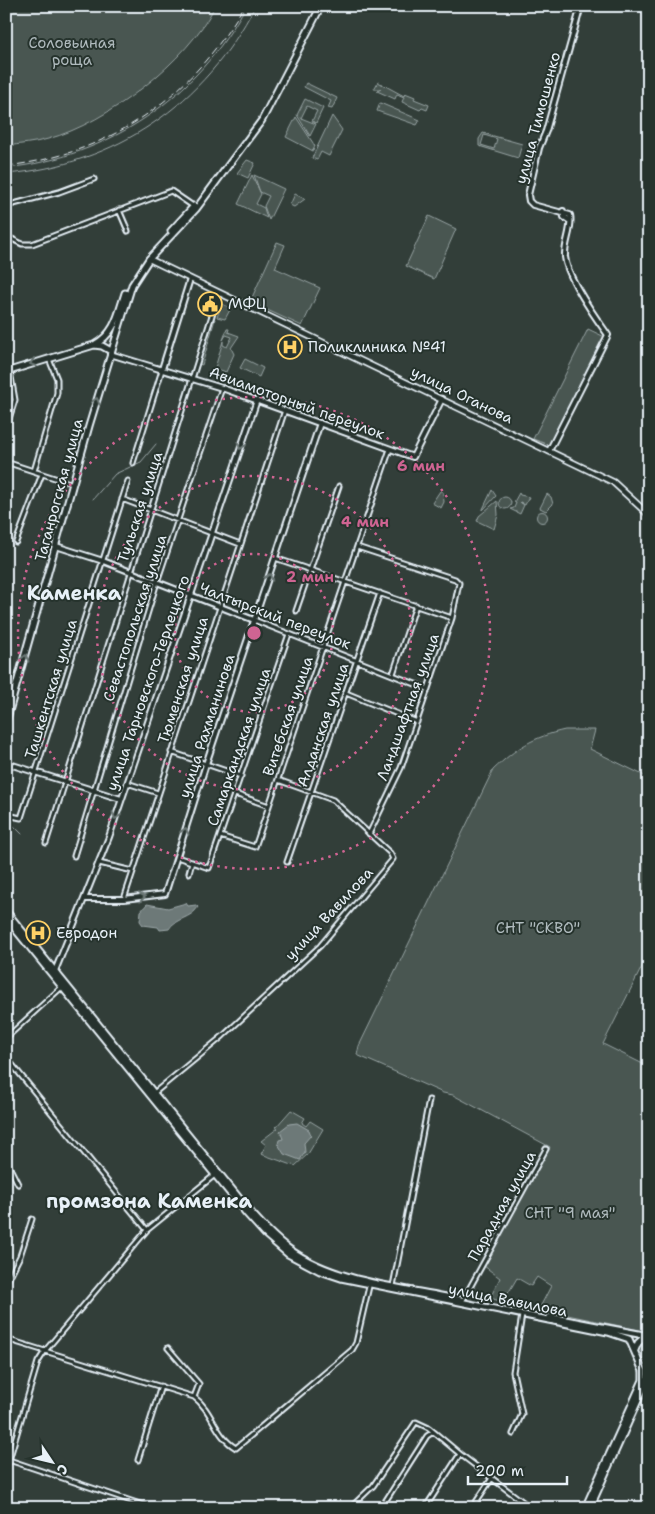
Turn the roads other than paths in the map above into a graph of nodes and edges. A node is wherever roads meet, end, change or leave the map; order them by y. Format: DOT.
graph roads {
  1 [pos="317,6"];
  2 [pos="321,6"];
  3 [pos="581,6"];
  4 [pos="285,73"];
  5 [pos="94,179"];
  6 [pos="6,206"];
  7 [pos="195,208"];
  8 [pos="119,210"];
  9 [pos="128,231"];
  10 [pos="6,236"];
  11 [pos="147,258"];
  12 [pos="190,279"];
  13 [pos="219,293"];
  14 [pos="94,345"];
  15 [pos="110,353"];
  16 [pos="49,358"];
  17 [pos="162,369"];
  18 [pos="8,371"];
  19 [pos="194,378"];
  20 [pos="222,388"];
  21 [pos="257,400"];
  22 [pos="442,400"];
  23 [pos="284,410"];
  24 [pos="320,423"];
  25 [pos="6,428"];
  26 [pos="390,449"];
  27 [pos="549,451"];
  28 [pos="6,462"];
  29 [pos="133,463"];
  30 [pos="34,471"];
  31 [pos="42,474"];
  32 [pos="128,481"];
  33 [pos="74,484"];
  34 [pos="339,486"];
  35 [pos="122,499"];
  36 [pos="152,510"];
  37 [pos="649,515"];
  38 [pos="178,520"];
  39 [pos="211,534"];
  40 [pos="16,542"];
  41 [pos="240,544"];
  42 [pos="56,546"];
  43 [pos="357,547"];
  44 [pos="275,558"];
  45 [pos="103,561"];
  46 [pos="310,570"];
  47 [pos="130,572"];
  48 [pos="157,582"];
  49 [pos="346,582"];
  50 [pos="380,594"];
  51 [pos="190,595"];
  52 [pos="416,605"];
  53 [pos="219,606"];
  54 [pos="296,611"];
  55 [pos="452,618"];
  56 [pos="254,620"];
  57 [pos="289,634"];
  58 [pos="323,647"];
  59 [pos="358,660"];
  60 [pos="394,674"];
  61 [pos="428,689"];
  62 [pos="346,693"];
  63 [pos="9,704"];
  64 [pos="6,722"];
  65 [pos="417,722"];
  66 [pos="172,752"];
  67 [pos="6,763"];
  68 [pos="206,764"];
  69 [pos="36,773"];
  70 [pos="241,776"];
  71 [pos="278,780"];
  72 [pos="65,782"];
  73 [pos="127,783"];
  74 [pos="93,790"];
  75 [pos="312,792"];
  76 [pos="158,793"];
  77 [pos="234,794"];
  78 [pos="121,799"];
  79 [pos="269,806"];
  80 [pos="6,810"];
  81 [pos="369,834"];
  82 [pos="220,836"];
  83 [pos="46,843"];
  84 [pos="74,856"];
  85 [pos="177,857"];
  86 [pos="192,862"];
  87 [pos="287,862"];
  88 [pos="99,863"];
  89 [pos="133,871"];
  90 [pos="189,873"];
  91 [pos="85,899"];
  92 [pos="124,900"];
  93 [pos="6,911"];
  94 [pos="6,918"];
  95 [pos="53,972"];
  96 [pos="63,986"];
  97 [pos="6,1038"];
  98 [pos="6,1057"];
  99 [pos="153,1093"];
  100 [pos="429,1100"];
  101 [pos="546,1149"];
  102 [pos="6,1160"];
  103 [pos="217,1173"];
  104 [pos="18,1184"];
  105 [pos="32,1219"];
  106 [pos="147,1230"];
  107 [pos="370,1283"];
  108 [pos="6,1284"];
  109 [pos="393,1286"];
  110 [pos="463,1300"];
  111 [pos="522,1315"];
  112 [pos="648,1336"];
  113 [pos="6,1339"];
  114 [pos="168,1348"];
  115 [pos="635,1350"];
  116 [pos="45,1351"];
  117 [pos="640,1363"];
  118 [pos="649,1366"];
  119 [pos="649,1376"];
  120 [pos="160,1386"];
  121 [pos="194,1397"];
  122 [pos="433,1432"];
  123 [pos="513,1434"];
  124 [pos="460,1454"];
  125 [pos="8,1460"];
  126 [pos="138,1460"];
  127 [pos="6,1470"];
  128 [pos="492,1478"];
  129 [pos="524,1506"];
  130 [pos="152,1508"];
  131 [pos="350,1508"];
  132 [pos="381,1508"];
  133 [pos="425,1508"];
  134 [pos="472,1508"];
  135 [pos="531,1508"];
  136 [pos="585,1508"];
  137 [pos="590,1508"];
  1 -- 4 [label="main road, Таганрогская улица"];
  2 -- 4 [label="main road, Таганрогская улица"];
  3 -- 27 [label="street, улица Тимошенко"];
  4 -- 7 [label="main road, Таганрогская улица"];
  5 -- 6 [label="street"];
  7 -- 8 [label="street"];
  7 -- 11 [label="main road, Таганрогская улица"];
  8 -- 9 [label="street"];
  8 -- 10 [label="street"];
  11 -- 12 [label="main road, улица Оганова"];
  11 -- 14 [label="main road, Таганрогская улица"];
  11 -- 15 [label="main road, Таганрогская улица"];
  12 -- 13 [label="main road, улица Оганова"];
  12 -- 17 [label="street"];
  13 -- 19 [label="street, Тульская улица"];
  13 -- 22 [label="main road, улица Оганова"];
  14 -- 15 [label="main road"];
  14 -- 16 [label="main road"];
  15 -- 17 [label="street, Авиамоторный переулок"];
  33 -- 15 [label="main road, Таганрогская улица, one-way"];
  16 -- 18 [label="main road, one-way"];
  16 -- 30 [label="street"];
  17 -- 19 [label="street, Авиамоторный переулок"];
  17 -- 29 [label="street"];
  18 -- 25 [label="street"];
  19 -- 20 [label="street, Авиамоторный переулок"];
  19 -- 36 [label="street, Тульская улица"];
  20 -- 21 [label="street, Авиамоторный переулок"];
  20 -- 38 [label="street, Севастопольская улица"];
  21 -- 23 [label="street, Авиамоторный переулок"];
  21 -- 39 [label="street, улица Тарновского-Терлецкого, one-way"];
  22 -- 26 [label="street, Авиамоторный переулок"];
  22 -- 27 [label="main road, улица Оганова"];
  23 -- 24 [label="street, Авиамоторный переулок"];
  23 -- 41 [label="street, Тюменская улица"];
  24 -- 26 [label="street, Авиамоторный переулок"];
  24 -- 44 [label="street, улица Рахманинова"];
  26 -- 43 [label="street, Витебская улица"];
  27 -- 37 [label="main road, улица Оганова"];
  28 -- 30 [label="street"];
  30 -- 31 [label="street"];
  31 -- 33 [label="street"];
  31 -- 40 [label="street"];
  32 -- 35 [label="street, Ташкентская улица"];
  33 -- 42 [label="main road, Таганрогская улица"];
  34 -- 46 [label="street"];
  35 -- 36 [label="street"];
  35 -- 45 [label="street, Ташкентская улица"];
  36 -- 38 [label="street"];
  36 -- 47 [label="street, Тульская улица"];
  38 -- 39 [label="street"];
  38 -- 48 [label="street, Севастопольская улица"];
  39 -- 41 [label="street"];
  39 -- 51 [label="street, улица Тарновского-Терлецкого"];
  41 -- 53 [label="street, Тюменская улица"];
  42 -- 45 [label="street, Чалтырский переулок"];
  63 -- 42 [label="main road, Таганрогская улица, one-way"];
  43 -- 49 [label="street, Витебская улица"];
  43 -- 55 [label="street, Ландшафтная улица"];
  44 -- 46 [label="street"];
  56 -- 44 [label="street, улица Рахманинова, one-way"];
  45 -- 47 [label="street, Чалтырский переулок"];
  45 -- 69 [label="street, Ташкентская улица"];
  46 -- 49 [label="street"];
  46 -- 54 [label="street"];
  47 -- 48 [label="street, Чалтырский переулок"];
  47 -- 72 [label="street, Тульская улица"];
  48 -- 51 [label="street, Чалтырский переулок"];
  48 -- 74 [label="street, Севастопольская улица"];
  49 -- 50 [label="street"];
  49 -- 58 [label="street, Витебская улица"];
  50 -- 52 [label="street"];
  50 -- 59 [label="street, Алданская улица"];
  51 -- 53 [label="street, Чалтырский переулок"];
  51 -- 73 [label="street, улица Тарновского-Терлецкого"];
  52 -- 55 [label="street"];
  52 -- 60 [label="street"];
  53 -- 56 [label="street, Чалтырский переулок"];
  53 -- 66 [label="street, Тюменская улица"];
  55 -- 61 [label="street, Ландшафтная улица"];
  56 -- 57 [label="street, Чалтырский переулок"];
  56 -- 68 [label="street, улица Рахманинова"];
  57 -- 58 [label="street, Чалтырский переулок"];
  57 -- 70 [label="street, Самаркандская улица"];
  58 -- 59 [label="street, Чалтырский переулок"];
  58 -- 71 [label="street, Витебская улица"];
  59 -- 60 [label="street, Чалтырский переулок"];
  59 -- 62 [label="street, Алданская улица"];
  60 -- 61 [label="street, Чалтырский переулок"];
  61 -- 65 [label="street, Ландшафтная улица"];
  62 -- 65 [label="street"];
  62 -- 75 [label="street, Алданская улица"];
  63 -- 64 [label="main road, Таганрогская улица"];
  65 -- 81 [label="street, Ландшафтная улица"];
  66 -- 68 [label="street"];
  66 -- 76 [label="street, Тюменская улица"];
  67 -- 69 [label="street"];
  68 -- 70 [label="street"];
  85 -- 68 [label="street, улица Рахманинова, one-way"];
  69 -- 72 [label="street"];
  69 -- 80 [label="street, Ташкентская улица"];
  70 -- 77 [label="street, Самаркандская улица"];
  71 -- 75 [label="street, улица Вавилова"];
  71 -- 79 [label="street, Витебская улица"];
  72 -- 74 [label="street"];
  72 -- 83 [label="street, Тульская улица"];
  73 -- 76 [label="street"];
  73 -- 78 [label="street, улица Тарновского-Терлецкого"];
  74 -- 78 [label="street"];
  74 -- 84 [label="street, Севастопольская улица"];
  75 -- 81 [label="street, улица Вавилова"];
  75 -- 87 [label="street, Алданская улица"];
  76 -- 89 [label="street, Тюменская улица"];
  77 -- 79 [label="street"];
  77 -- 82 [label="street, Самаркандская улица"];
  78 -- 88 [label="street, улица Тарновского-Терлецкого, one-way"];
  79 -- 82 [label="street, Витебская улица"];
  81 -- 99 [label="street, улица Вавилова"];
  82 -- 86 [label="street, Самаркандская улица"];
  85 -- 86 [label="street"];
  92 -- 85 [label="street, улица Рахманинова, one-way"];
  86 -- 90 [label="street"];
  88 -- 89 [label="street"];
  88 -- 91 [label="street, улица Тарновского-Терлецкого"];
  89 -- 92 [label="street, Тюменская улица"];
  91 -- 92 [label="street"];
  91 -- 95 [label="street, улица Тарновского-Терлецкого"];
  93 -- 95 [label="main road, улица Вавилова"];
  94 -- 95 [label="main road, улица Вавилова"];
  95 -- 96 [label="main road, улица Вавилова"];
  96 -- 97 [label="street"];
  96 -- 99 [label="main road, улица Вавилова"];
  96 -- 103 [label="main road, улица Вавилова"];
  98 -- 106 [label="street"];
  99 -- 103 [label="main road, улица Вавилова"];
  100 -- 109 [label="street"];
  101 -- 110 [label="street, Парадная улица"];
  102 -- 104 [label="street"];
  103 -- 106 [label="street"];
  103 -- 107 [label="main road, улица Вавилова"];
  105 -- 108 [label="street"];
  106 -- 116 [label="street"];
  107 -- 109 [label="main road, улица Вавилова"];
  107 -- 111 [label="main road, улица Вавилова"];
  107 -- 121 [label="street"];
  109 -- 110 [label="main road, улица Вавилова"];
  110 -- 112 [label="main road, улица Вавилова"];
  111 -- 115 [label="main road, улица Вавилова"];
  111 -- 123 [label="street"];
  112 -- 115 [label="main road, улица Вавилова"];
  113 -- 116 [label="street"];
  114 -- 121 [label="street"];
  115 -- 117 [label="main road, улица Вавилова"];
  116 -- 120 [label="street"];
  116 -- 125 [label="street"];
  117 -- 118 [label="main road"];
  117 -- 136 [label="main road, улица Вавилова"];
  119 -- 137 [label="main road"];
  120 -- 121 [label="street"];
  120 -- 126 [label="street"];
  122 -- 124 [label="street"];
  122 -- 131 [label="street"];
  122 -- 132 [label="street"];
  124 -- 128 [label="street"];
  124 -- 133 [label="street"];
  125 -- 127 [label="street"];
  125 -- 130 [label="street"];
  128 -- 129 [label="street"];
  128 -- 134 [label="street"];
  129 -- 135 [label="street"];
}
